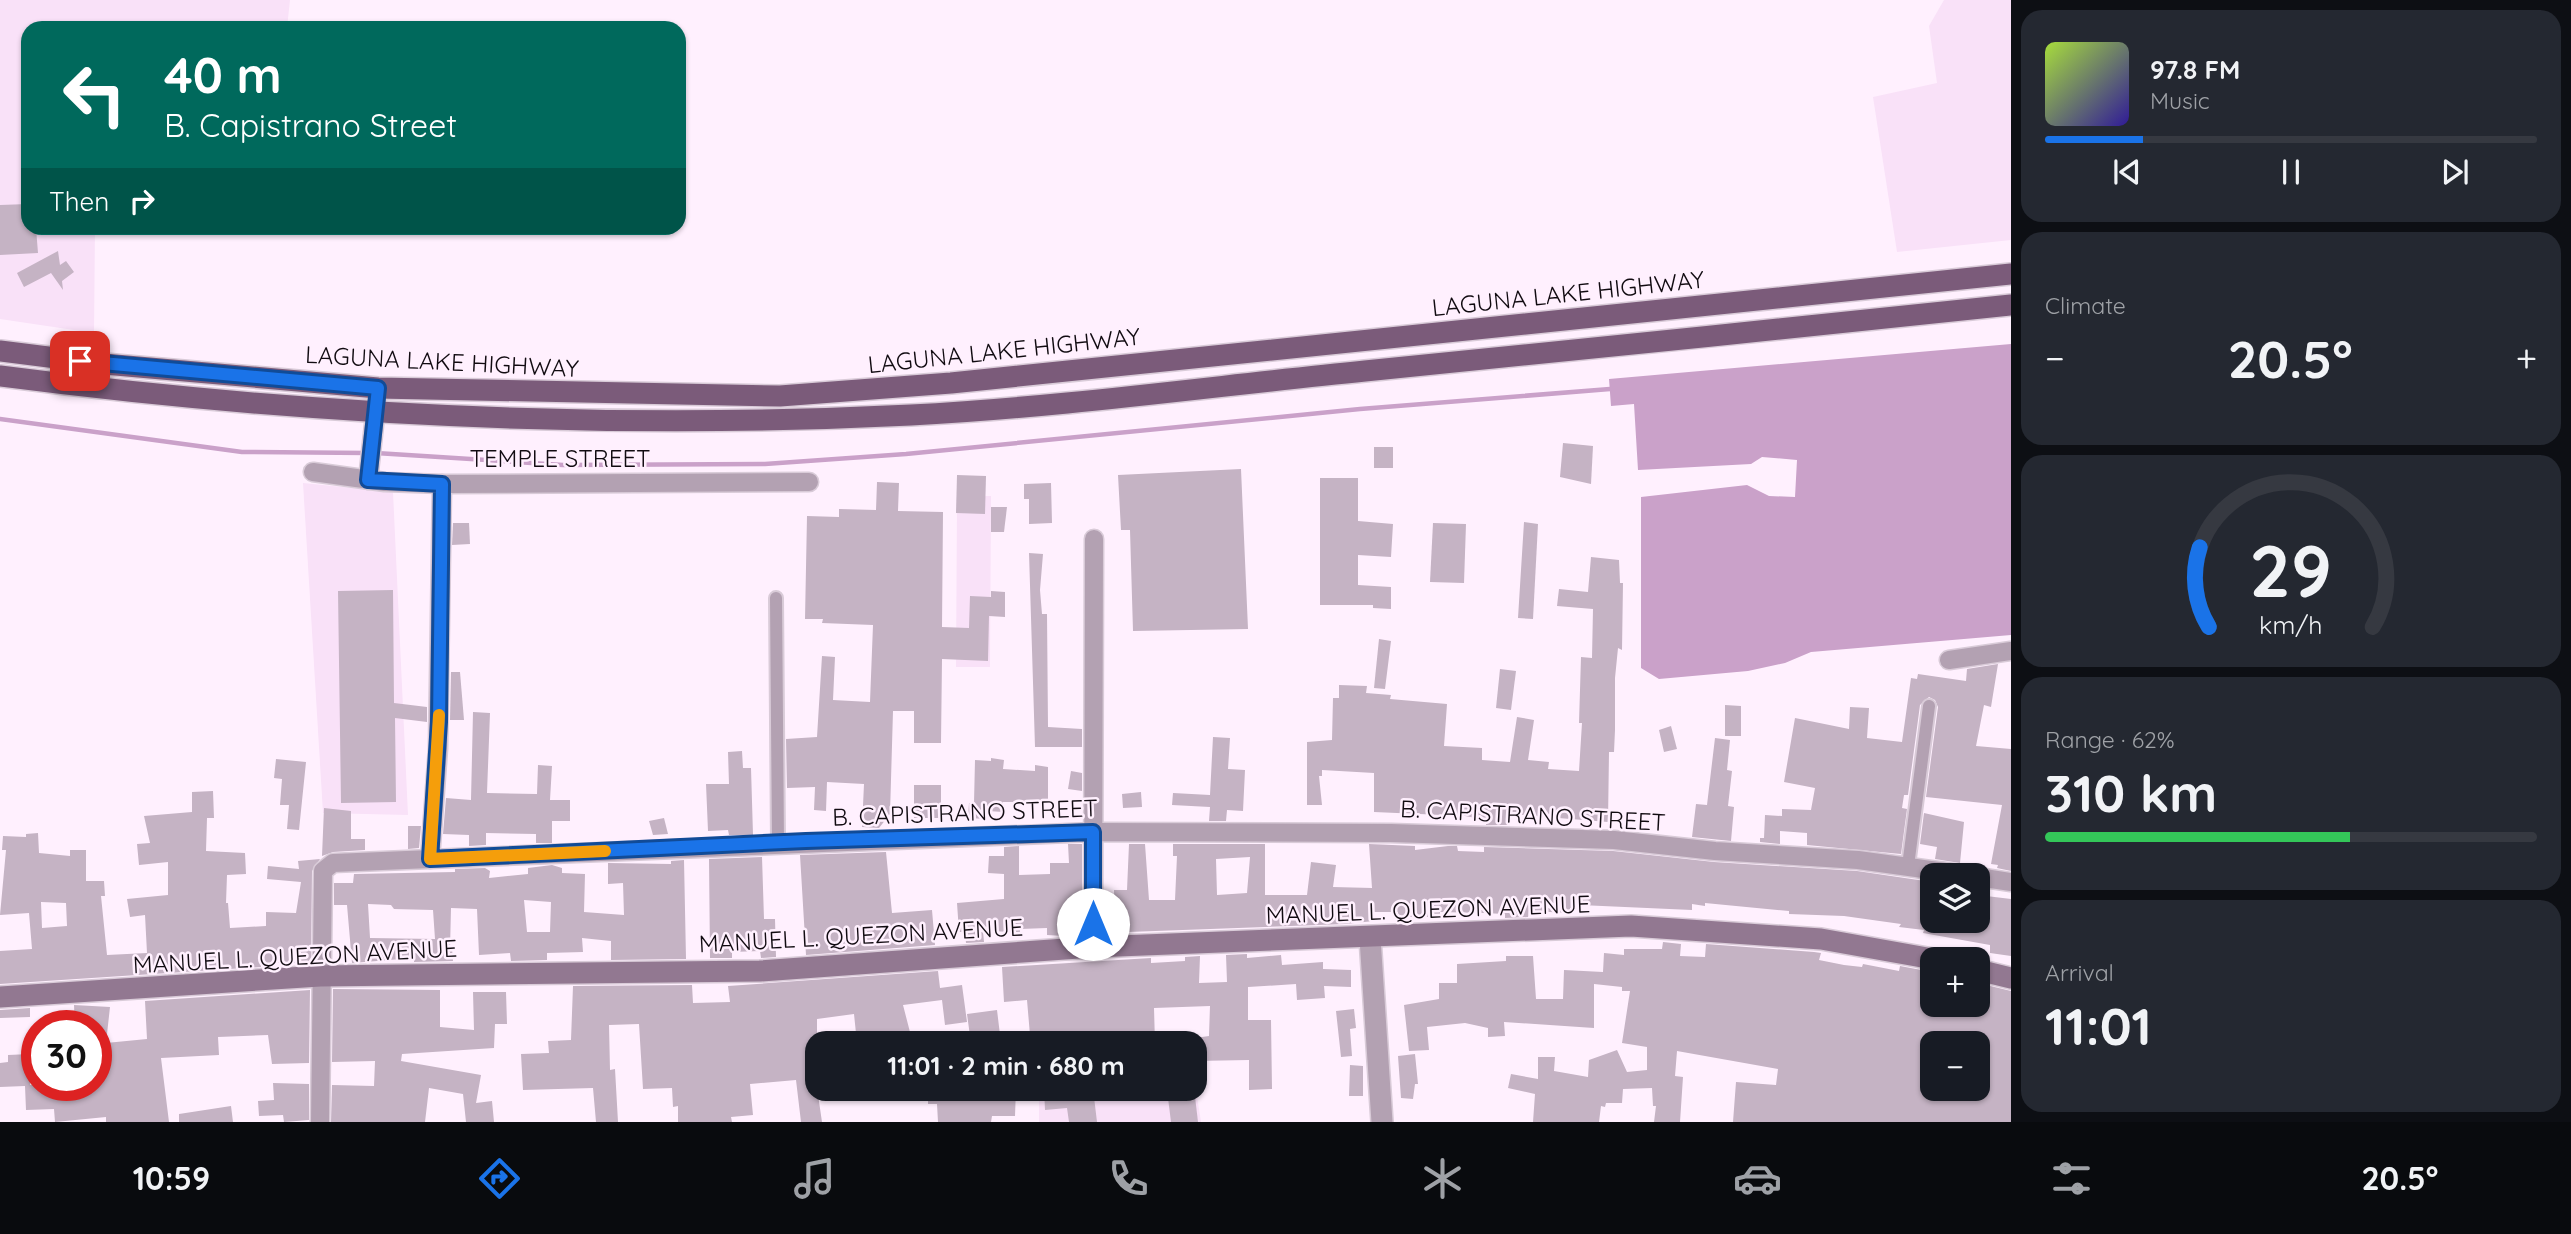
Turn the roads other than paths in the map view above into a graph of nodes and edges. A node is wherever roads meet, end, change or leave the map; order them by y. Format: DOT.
graph roads {
  1 [pos="2011,274"];
  2 [pos="2011,305"];
  3 [pos="0,351"];
  4 [pos="0,376"];
  5 [pos="378,388"];
  6 [pos="374,413"];
  7 [pos="313,472"];
  8 [pos="369,474"];
  9 [pos="808,482"];
  10 [pos="442,484"];
  11 [pos="1094,539"];
  12 [pos="776,597"];
  13 [pos="2011,651"];
  14 [pos="1949,660"];
  15 [pos="1929,706"];
  16 [pos="1093,832"];
  17 [pos="778,843"];
  18 [pos="430,859"];
  19 [pos="1908,866"];
  20 [pos="1920,868"];
  21 [pos="1990,879"];
  22 [pos="2011,882"];
  23 [pos="1370,938"];
  24 [pos="1093,947"];
  25 [pos="1920,957"];
  26 [pos="1990,973"];
  27 [pos="320,976"];
  28 [pos="2011,978"];
  29 [pos="0,997"];
  30 [pos="320,1122"];
  31 [pos="1382,1122"];
  1 -- 5 [label="main road, LAGUNA LAKE HIGHWAY"];
  2 -- 6 [label="main road, LAGUNA LAKE HIGHWAY"];
  3 -- 5 [label="main road, LAGUNA LAKE HIGHWAY"];
  4 -- 6 [label="main road, LAGUNA LAKE HIGHWAY"];
  5 -- 6 [label="street"];
  6 -- 8 [label="street"];
  7 -- 8 [label="street, TEMPLE STREET"];
  8 -- 10 [label="street, TEMPLE STREET"];
  9 -- 10 [label="street, TEMPLE STREET"];
  10 -- 18 [label="street"];
  11 -- 16 [label="street"];
  12 -- 17 [label="street"];
  13 -- 14 [label="street"];
  15 -- 19 [label="street"];
  16 -- 17 [label="street, B. CAPISTRANO STREET"];
  16 -- 19 [label="street, B. CAPISTRANO STREET"];
  16 -- 24 [label="street"];
  17 -- 18 [label="street, B. CAPISTRANO STREET"];
  18 -- 27 [label="street, B. CAPISTRANO STREET"];
  19 -- 20 [label="street, B. CAPISTRANO STREET"];
  21 -- 22 [label="street"];
  23 -- 24 [label="main road, MANUEL L. QUEZON AVENUE"];
  23 -- 25 [label="main road, MANUEL L. QUEZON AVENUE"];
  23 -- 31 [label="street"];
  24 -- 27 [label="main road, MANUEL L. QUEZON AVENUE"];
  26 -- 28 [label="main road"];
  27 -- 29 [label="main road, MANUEL L. QUEZON AVENUE"];
  27 -- 30 [label="street"];
}
